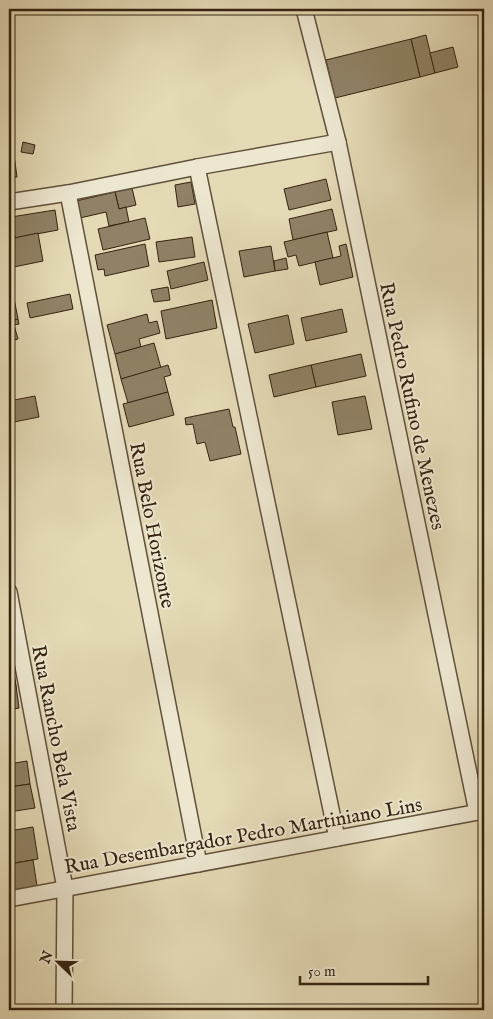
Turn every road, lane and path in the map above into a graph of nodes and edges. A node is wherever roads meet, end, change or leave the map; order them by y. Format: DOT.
graph roads {
  1 [pos="304,9"];
  2 [pos="338,142"];
  3 [pos="197,167"];
  4 [pos="68,194"];
  5 [pos="9,202"];
  6 [pos="9,592"];
  7 [pos="480,812"];
  8 [pos="336,838"];
  9 [pos="199,864"];
  10 [pos="65,888"];
  11 [pos="9,899"];
  12 [pos="64,1010"];
  1 -- 2 [label="street, Rua Pedro Rufino de Menezes"];
  2 -- 3 [label="street"];
  2 -- 7 [label="street, Rua Pedro Rufino de Menezes"];
  3 -- 4 [label="street"];
  3 -- 8 [label="street"];
  4 -- 5 [label="street"];
  4 -- 9 [label="street, Rua Belo Horizonte"];
  6 -- 10 [label="street, Rua Rancho Bela Vista"];
  7 -- 8 [label="street, Rua Desembargador Pedro Martiniano Lins"];
  8 -- 9 [label="street, Rua Desembargador Pedro Martiniano Lins"];
  9 -- 10 [label="street, Rua Desembargador Pedro Martiniano Lins"];
  10 -- 11 [label="street, Rua Desembargador Pedro Martiniano Lins"];
  10 -- 12 [label="street, Rua Rancho Bela Vista"];
}
